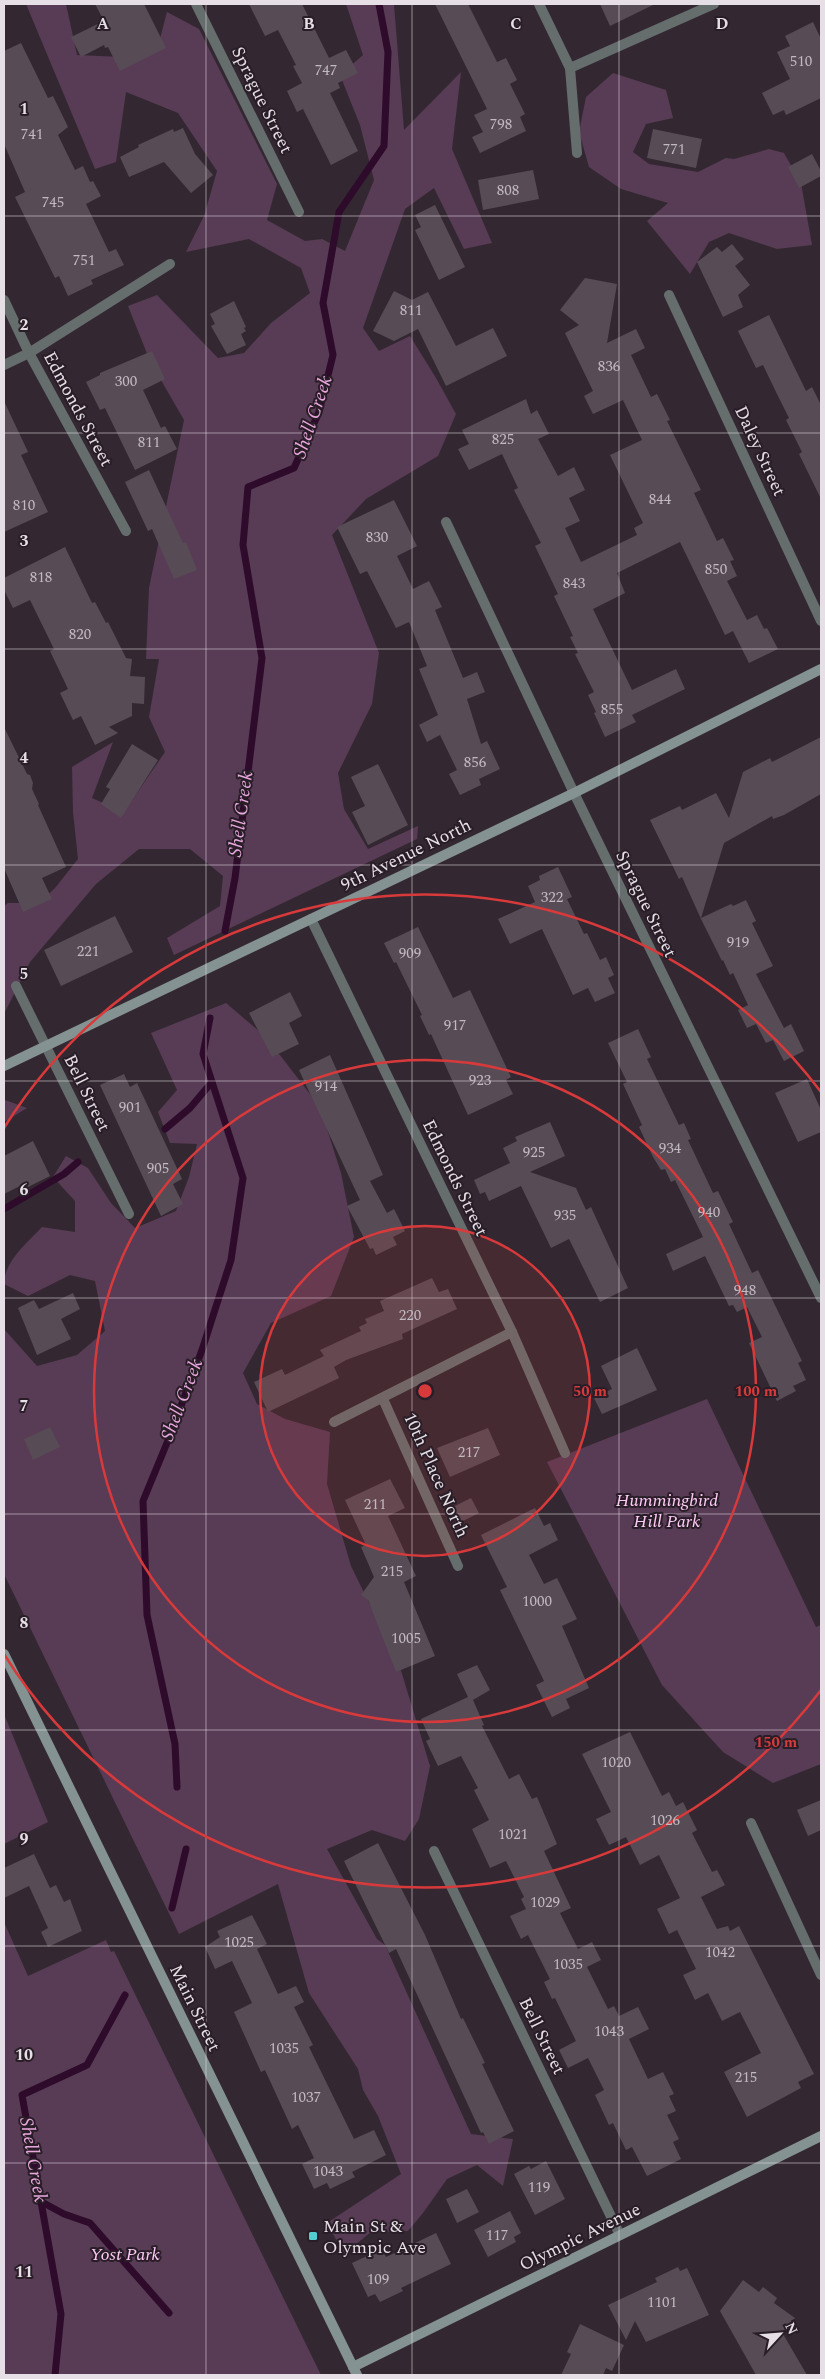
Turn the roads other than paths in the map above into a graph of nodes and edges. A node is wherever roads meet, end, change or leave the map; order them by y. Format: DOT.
graph roads {
  1 [pos="196,4"];
  2 [pos="540,4"];
  3 [pos="714,4"];
  4 [pos="570,68"];
  5 [pos="577,153"];
  6 [pos="299,212"];
  7 [pos="170,264"];
  8 [pos="669,295"];
  9 [pos="4,300"];
  10 [pos="29,353"];
  11 [pos="4,365"];
  12 [pos="446,522"];
  13 [pos="126,531"];
  14 [pos="821,621"];
  15 [pos="821,669"];
  16 [pos="574,793"];
  17 [pos="311,919"];
  18 [pos="16,986"];
  19 [pos="45,1046"];
  20 [pos="4,1066"];
  21 [pos="129,1214"];
  22 [pos="821,1298"];
  23 [pos="512,1332"];
  24 [pos="383,1399"];
  25 [pos="334,1422"];
  26 [pos="565,1453"];
  27 [pos="458,1566"];
  28 [pos="4,1654"];
  29 [pos="751,1823"];
  30 [pos="434,1850"];
  31 [pos="821,1975"];
  32 [pos="821,2136"];
  33 [pos="620,2236"];
  34 [pos="355,2371"];
  1 -- 6 [label="street, Sprague Street"];
  2 -- 4 [label="street"];
  3 -- 4 [label="street"];
  4 -- 5 [label="street"];
  7 -- 10 [label="street"];
  8 -- 14 [label="street, Daley Street"];
  9 -- 10 [label="street, Edmonds Street"];
  10 -- 11 [label="street"];
  10 -- 13 [label="street, Edmonds Street"];
  12 -- 16 [label="street, Sprague Street"];
  15 -- 16 [label="street, 9th Avenue North"];
  16 -- 17 [label="street, 9th Avenue North"];
  16 -- 22 [label="street, Sprague Street"];
  17 -- 19 [label="street, 9th Avenue North"];
  17 -- 23 [label="street, Edmonds Street"];
  18 -- 19 [label="street, Bell Street"];
  19 -- 20 [label="street, 9th Avenue North"];
  19 -- 21 [label="street, Bell Street"];
  23 -- 24 [label="street, 10th Place North"];
  23 -- 26 [label="street, Edmonds Street"];
  24 -- 25 [label="street, 10th Place North"];
  24 -- 27 [label="street, 10th Place North"];
  28 -- 34 [label="street, Main Street"];
  29 -- 31 [label="street"];
  30 -- 33 [label="street, Bell Street"];
  32 -- 33 [label="street, Olympic Avenue"];
  33 -- 34 [label="street, Olympic Avenue"];
}
